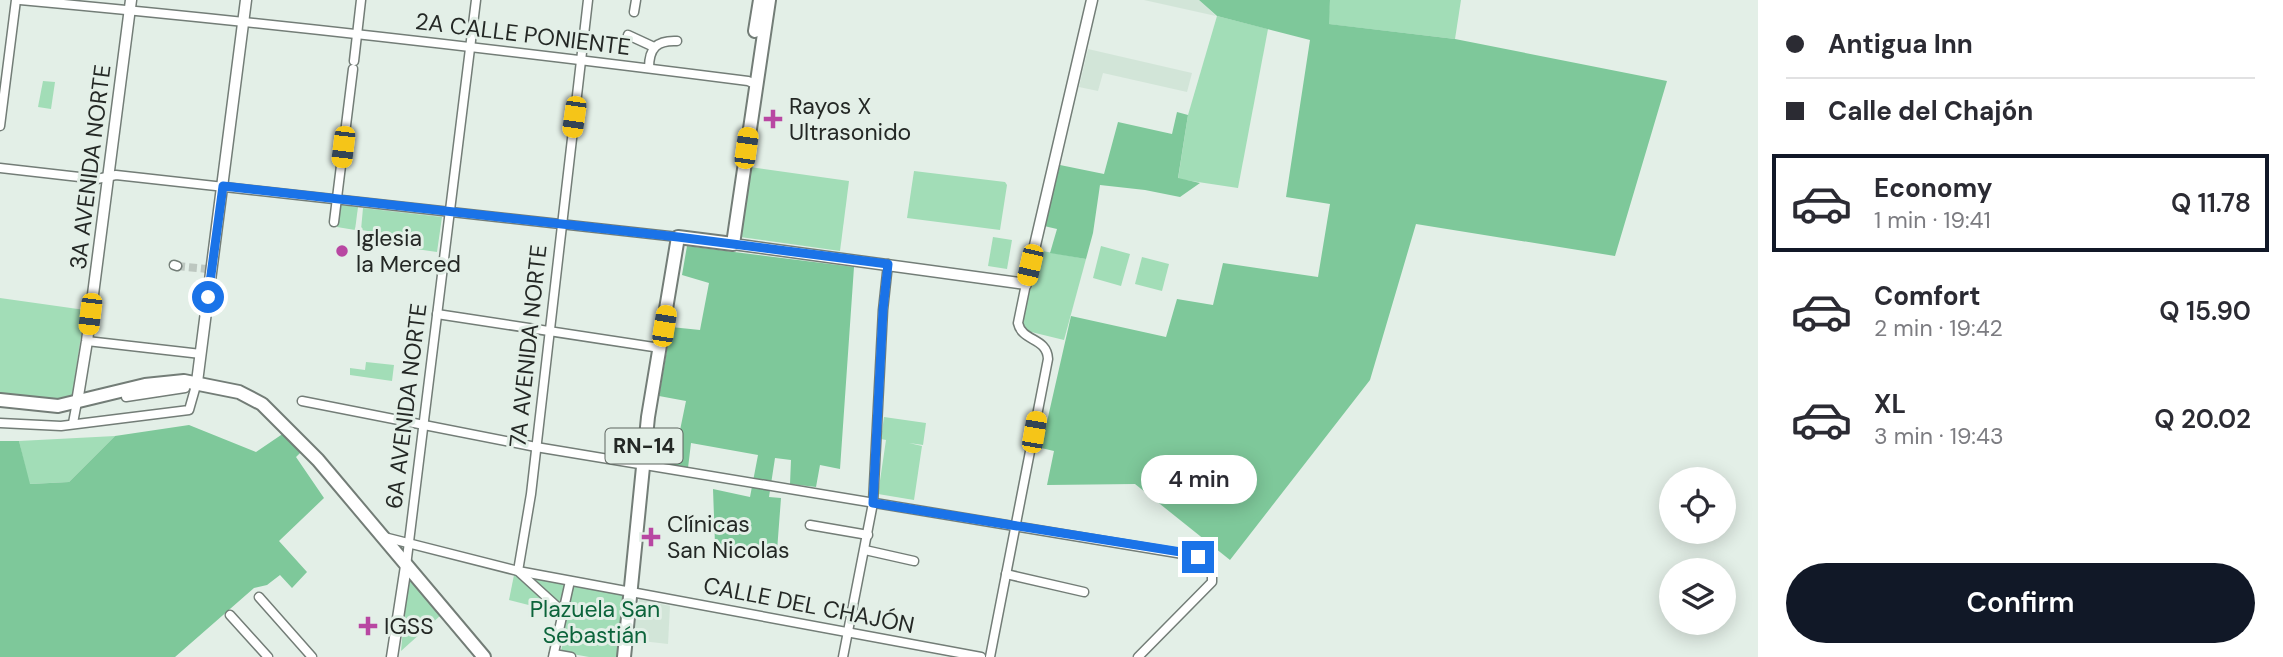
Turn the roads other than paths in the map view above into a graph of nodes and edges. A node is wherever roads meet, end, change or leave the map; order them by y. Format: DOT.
graph roads {
  1 [pos="18,0"];
  2 [pos="246,0"];
  3 [pos="361,0"];
  4 [pos="476,0"];
  5 [pos="589,0"];
  6 [pos="635,0"];
  7 [pos="760,0"];
  8 [pos="769,0"];
  9 [pos="1091,0"];
  10 [pos="130,5"];
  11 [pos="634,12"];
  12 [pos="244,21"];
  13 [pos="357,34"];
  14 [pos="628,35"];
  15 [pos="677,41"];
  16 [pos="470,46"];
  17 [pos="654,47"];
  18 [pos="581,60"];
  19 [pos="649,68"];
  20 [pos="751,82"];
  21 [pos="0,126"];
  22 [pos="0,168"];
  23 [pos="107,177"];
  24 [pos="223,186"];
  25 [pos="336,199"];
  26 [pos="450,211"];
  27 [pos="334,222"];
  28 [pos="561,224"];
  29 [pos="678,237"];
  30 [pos="728,243"];
  31 [pos="888,264"];
  32 [pos="1026,284"];
  33 [pos="437,314"];
  34 [pos="549,331"];
  35 [pos="87,341"];
  36 [pos="660,348"];
  37 [pos="201,354"];
  38 [pos="190,386"];
  39 [pos="126,397"];
  40 [pos="0,400"];
  41 [pos="302,401"];
  42 [pos="77,402"];
  43 [pos="0,423"];
  44 [pos="73,423"];
  45 [pos="424,424"];
  46 [pos="536,447"];
  47 [pos="642,466"];
  48 [pos="873,503"];
  49 [pos="810,525"];
  50 [pos="1017,526"];
  51 [pos="868,535"];
  52 [pos="384,537"];
  53 [pos="409,543"];
  54 [pos="864,550"];
  55 [pos="914,561"];
  56 [pos="406,566"];
  57 [pos="518,571"];
  58 [pos="1006,573"];
  59 [pos="570,581"];
  60 [pos="630,591"];
  61 [pos="1084,592"];
  62 [pos="259,597"];
  63 [pos="563,612"];
  64 [pos="230,615"];
  65 [pos="848,631"];
  66 [pos="554,656"];
  67 [pos="268,657"];
  68 [pos="312,657"];
  69 [pos="392,657"];
  70 [pos="484,657"];
  71 [pos="571,657"];
  72 [pos="624,657"];
  73 [pos="843,657"];
  74 [pos="981,657"];
  75 [pos="990,657"];
  76 [pos="1138,657"];
  1 -- 10 [label="street, 2A CALLE PONIENTE"];
  1 -- 21 [label="street"];
  2 -- 12 [label="street"];
  3 -- 13 [label="street"];
  4 -- 16 [label="street, 6A AVENIDA NORTE"];
  5 -- 18 [label="street, 7A AVENIDA NORTE"];
  6 -- 11 [label="street"];
  7 -- 20 [label="main road"];
  8 -- 20 [label="main road"];
  9 -- 32 [label="street"];
  10 -- 12 [label="street, 2A CALLE PONIENTE"];
  10 -- 23 [label="street, 3A AVENIDA NORTE"];
  12 -- 13 [label="street, 2A CALLE PONIENTE"];
  12 -- 24 [label="street"];
  13 -- 16 [label="street, 2A CALLE PONIENTE"];
  13 -- 25 [label="street"];
  14 -- 17 [label="street"];
  15 -- 17 [label="street"];
  16 -- 18 [label="street, 2A CALLE PONIENTE"];
  16 -- 26 [label="street, 6A AVENIDA NORTE"];
  17 -- 19 [label="street"];
  18 -- 19 [label="street, 2A CALLE PONIENTE"];
  18 -- 28 [label="street, 7A AVENIDA NORTE"];
  19 -- 20 [label="street, 2A CALLE PONIENTE"];
  20 -- 30 [label="main road"];
  22 -- 23 [label="street"];
  23 -- 24 [label="street"];
  23 -- 35 [label="street, 3A AVENIDA NORTE"];
  24 -- 25 [label="street"];
  24 -- 37 [label="street"];
  25 -- 26 [label="street"];
  25 -- 27 [label="street"];
  26 -- 28 [label="street"];
  26 -- 33 [label="street, 6A AVENIDA NORTE"];
  28 -- 29 [label="street"];
  28 -- 34 [label="street, 7A AVENIDA NORTE"];
  29 -- 30 [label="main road"];
  29 -- 36 [label="main road, RN-14"];
  30 -- 31 [label="street"];
  31 -- 32 [label="street"];
  31 -- 48 [label="street"];
  32 -- 50 [label="street"];
  33 -- 34 [label="street"];
  33 -- 45 [label="street, 6A AVENIDA NORTE"];
  34 -- 36 [label="street"];
  34 -- 46 [label="street, 7A AVENIDA NORTE"];
  35 -- 37 [label="street"];
  35 -- 42 [label="street, 3A AVENIDA NORTE"];
  36 -- 47 [label="main road, RN-14"];
  37 -- 38 [label="street"];
  38 -- 39 [label="street"];
  38 -- 42 [label="main road"];
  38 -- 44 [label="street"];
  38 -- 52 [label="main road"];
  40 -- 42 [label="main road"];
  41 -- 45 [label="street"];
  42 -- 44 [label="street, 3A AVENIDA NORTE"];
  43 -- 44 [label="street"];
  45 -- 46 [label="street"];
  45 -- 53 [label="street, 6A AVENIDA NORTE"];
  46 -- 47 [label="street"];
  46 -- 57 [label="street, 7A AVENIDA NORTE"];
  47 -- 48 [label="street"];
  47 -- 60 [label="main road, RN-14"];
  48 -- 50 [label="street"];
  48 -- 51 [label="street"];
  49 -- 51 [label="street"];
  50 -- 58 [label="street"];
  50 -- 76 [label="street"];
  51 -- 54 [label="street"];
  52 -- 53 [label="street, CALLE DEL CHAJÓN"];
  52 -- 56 [label="main road"];
  53 -- 56 [label="street, 6A AVENIDA NORTE"];
  53 -- 57 [label="street, CALLE DEL CHAJÓN"];
  54 -- 55 [label="street"];
  54 -- 65 [label="street"];
  56 -- 69 [label="street"];
  56 -- 70 [label="main road"];
  57 -- 59 [label="street, CALLE DEL CHAJÓN"];
  57 -- 63 [label="street"];
  58 -- 61 [label="street"];
  58 -- 75 [label="street"];
  59 -- 60 [label="street, CALLE DEL CHAJÓN"];
  59 -- 63 [label="street"];
  60 -- 65 [label="street, CALLE DEL CHAJÓN"];
  60 -- 72 [label="main road, RN-14"];
  62 -- 68 [label="street"];
  63 -- 66 [label="street"];
  64 -- 67 [label="street"];
  65 -- 73 [label="street"];
  65 -- 74 [label="street, CALLE DEL CHAJÓN"];
  66 -- 71 [label="street"];
}
